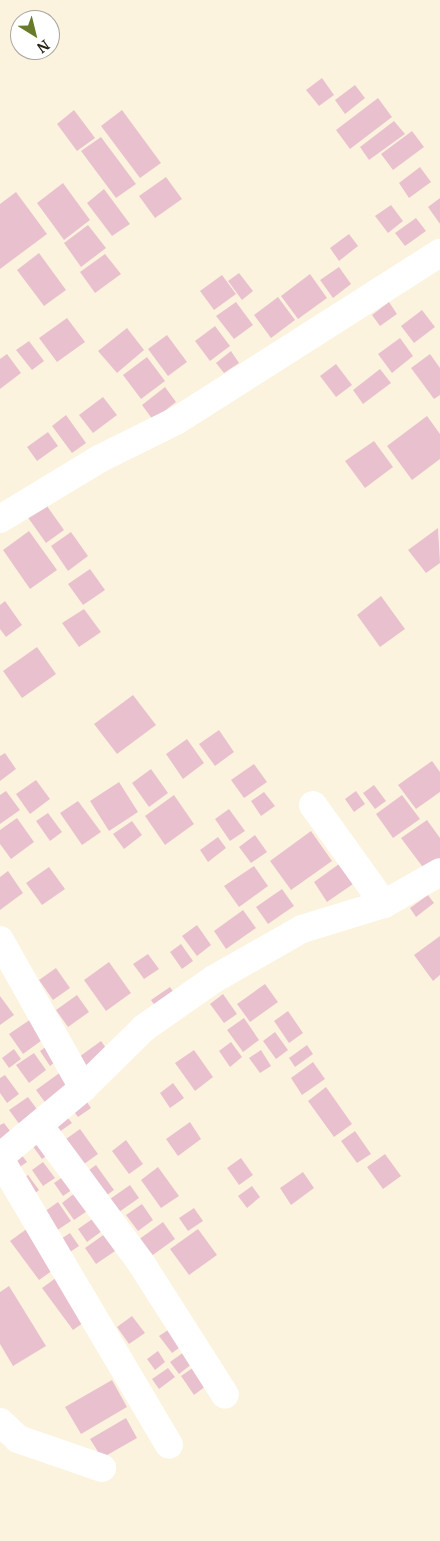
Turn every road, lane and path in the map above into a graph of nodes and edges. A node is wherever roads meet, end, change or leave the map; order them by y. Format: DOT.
graph roads {
  1 [pos="440,254"];
  2 [pos="0,519"];
  3 [pos="312,805"];
  4 [pos="440,872"];
  5 [pos="384,904"];
  6 [pos="0,940"];
  7 [pos="83,1088"];
  8 [pos="39,1125"];
  9 [pos="0,1158"];
  10 [pos="225,1395"];
  11 [pos="0,1422"];
  12 [pos="170,1445"];
  13 [pos="102,1468"];
  1 -- 2 [label="street"];
  3 -- 5 [label="street"];
  4 -- 5 [label="street"];
  5 -- 7 [label="street"];
  6 -- 7 [label="street"];
  7 -- 8 [label="street"];
  8 -- 9 [label="street"];
  8 -- 10 [label="street"];
  9 -- 12 [label="street"];
  11 -- 13 [label="street"];
}
